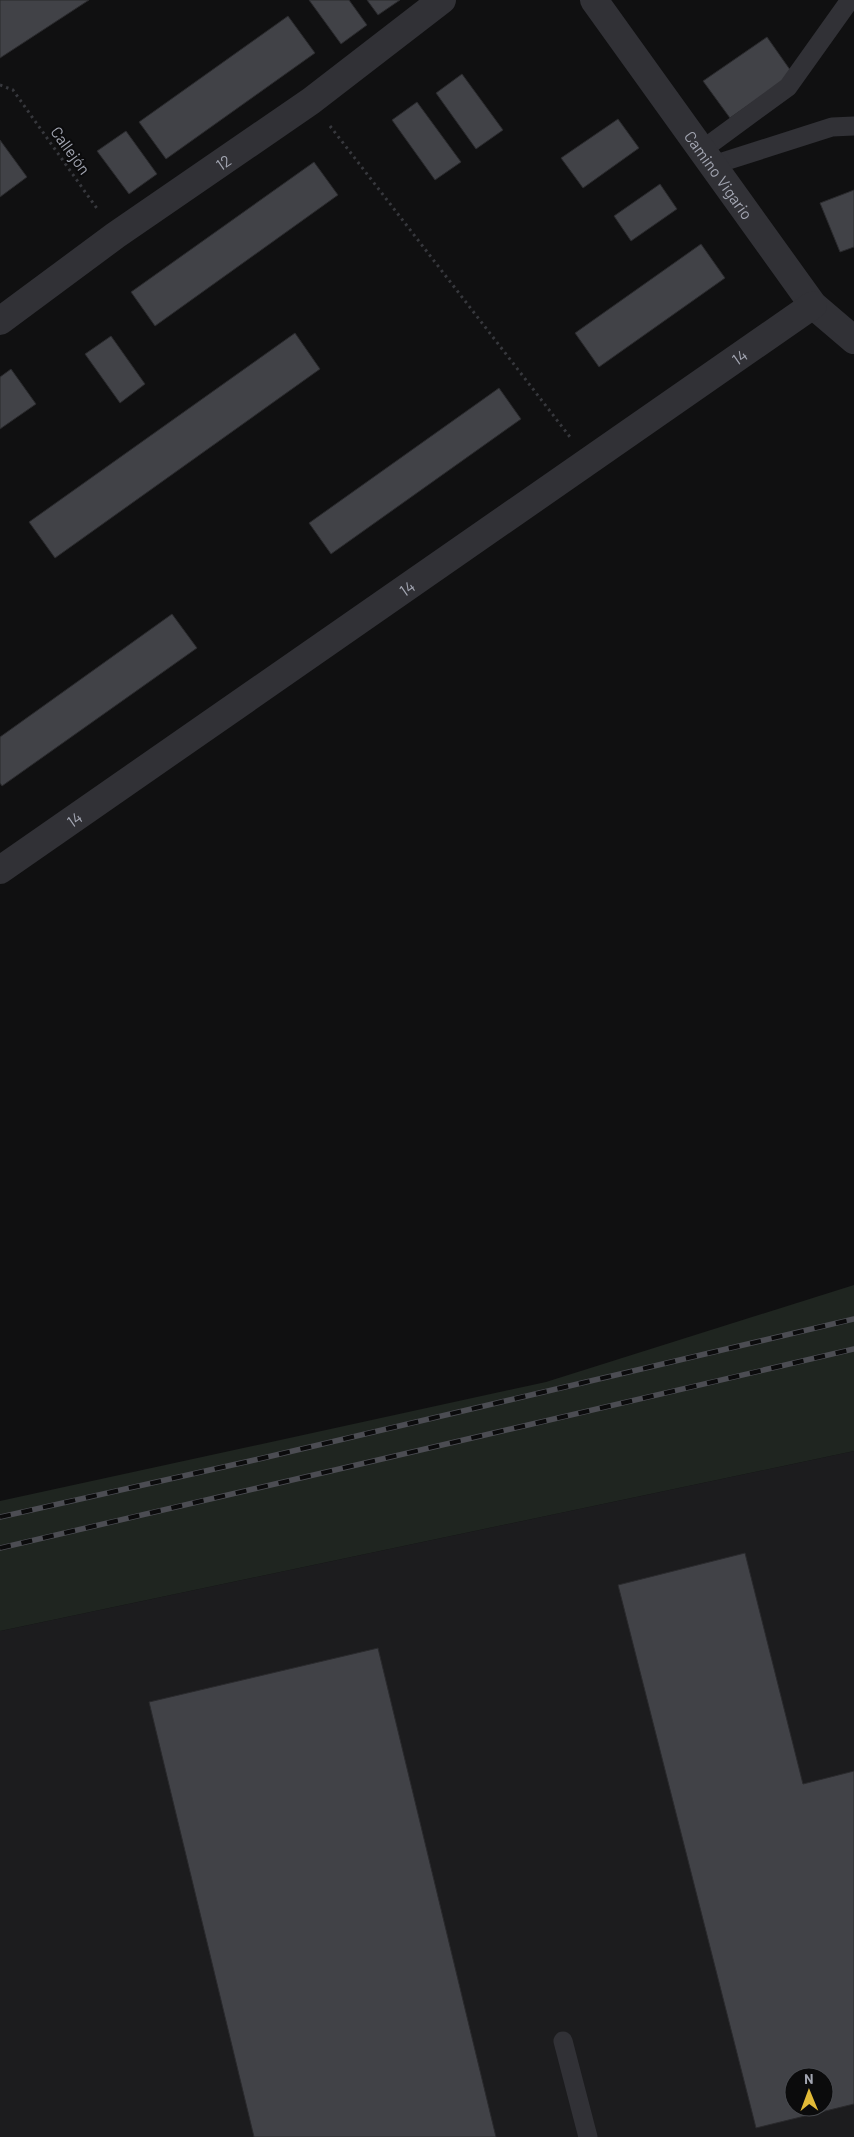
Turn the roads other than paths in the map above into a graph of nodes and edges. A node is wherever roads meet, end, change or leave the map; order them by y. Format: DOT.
graph roads {
  1 [pos="442,0"];
  2 [pos="594,0"];
  3 [pos="850,0"];
  4 [pos="854,126"];
  5 [pos="707,158"];
  6 [pos="813,305"];
  7 [pos="0,321"];
  8 [pos="854,340"];
  9 [pos="0,870"];
  10 [pos="563,2041"];
  11 [pos="588,2137"];
  1 -- 7 [label="street, 12"];
  2 -- 5 [label="street, Camino Vigario"];
  3 -- 5 [label="lane"];
  4 -- 5 [label="lane"];
  5 -- 6 [label="street, Camino Vigario"];
  6 -- 8 [label="street, Camino Vigario"];
  6 -- 9 [label="street, 14"];
  10 -- 11 [label="lane"];
}
